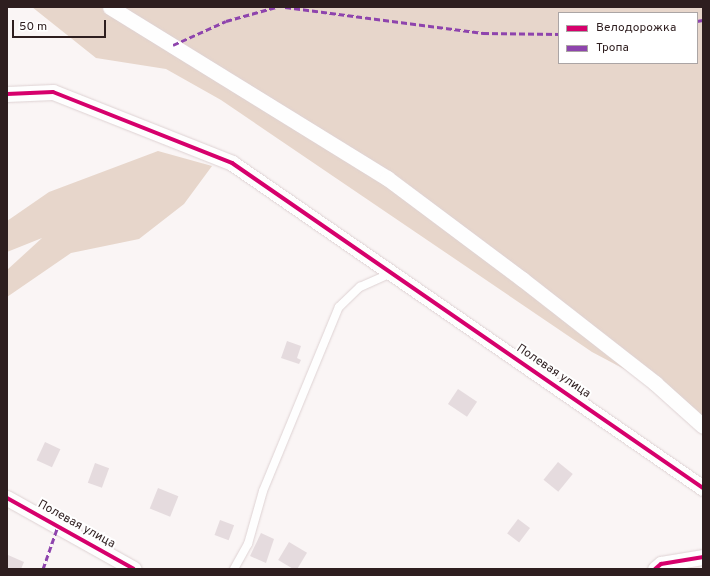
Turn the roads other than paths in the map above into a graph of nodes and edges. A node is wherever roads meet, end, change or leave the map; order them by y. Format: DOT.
graph roads {
  1 [pos="110,7"];
  2 [pos="7,94"];
  3 [pos="391,273"];
  4 [pos="703,426"];
  5 [pos="703,488"];
  6 [pos="7,498"];
  7 [pos="703,557"];
  8 [pos="134,569"];
  9 [pos="234,569"];
  10 [pos="654,569"];
  1 -- 4 [label="street"];
  2 -- 3 [label="street, Полевая улица"];
  3 -- 5 [label="street, Полевая улица"];
  3 -- 9 [label="lane"];
  6 -- 8 [label="street, Полевая улица"];
  7 -- 10 [label="street"];
}
